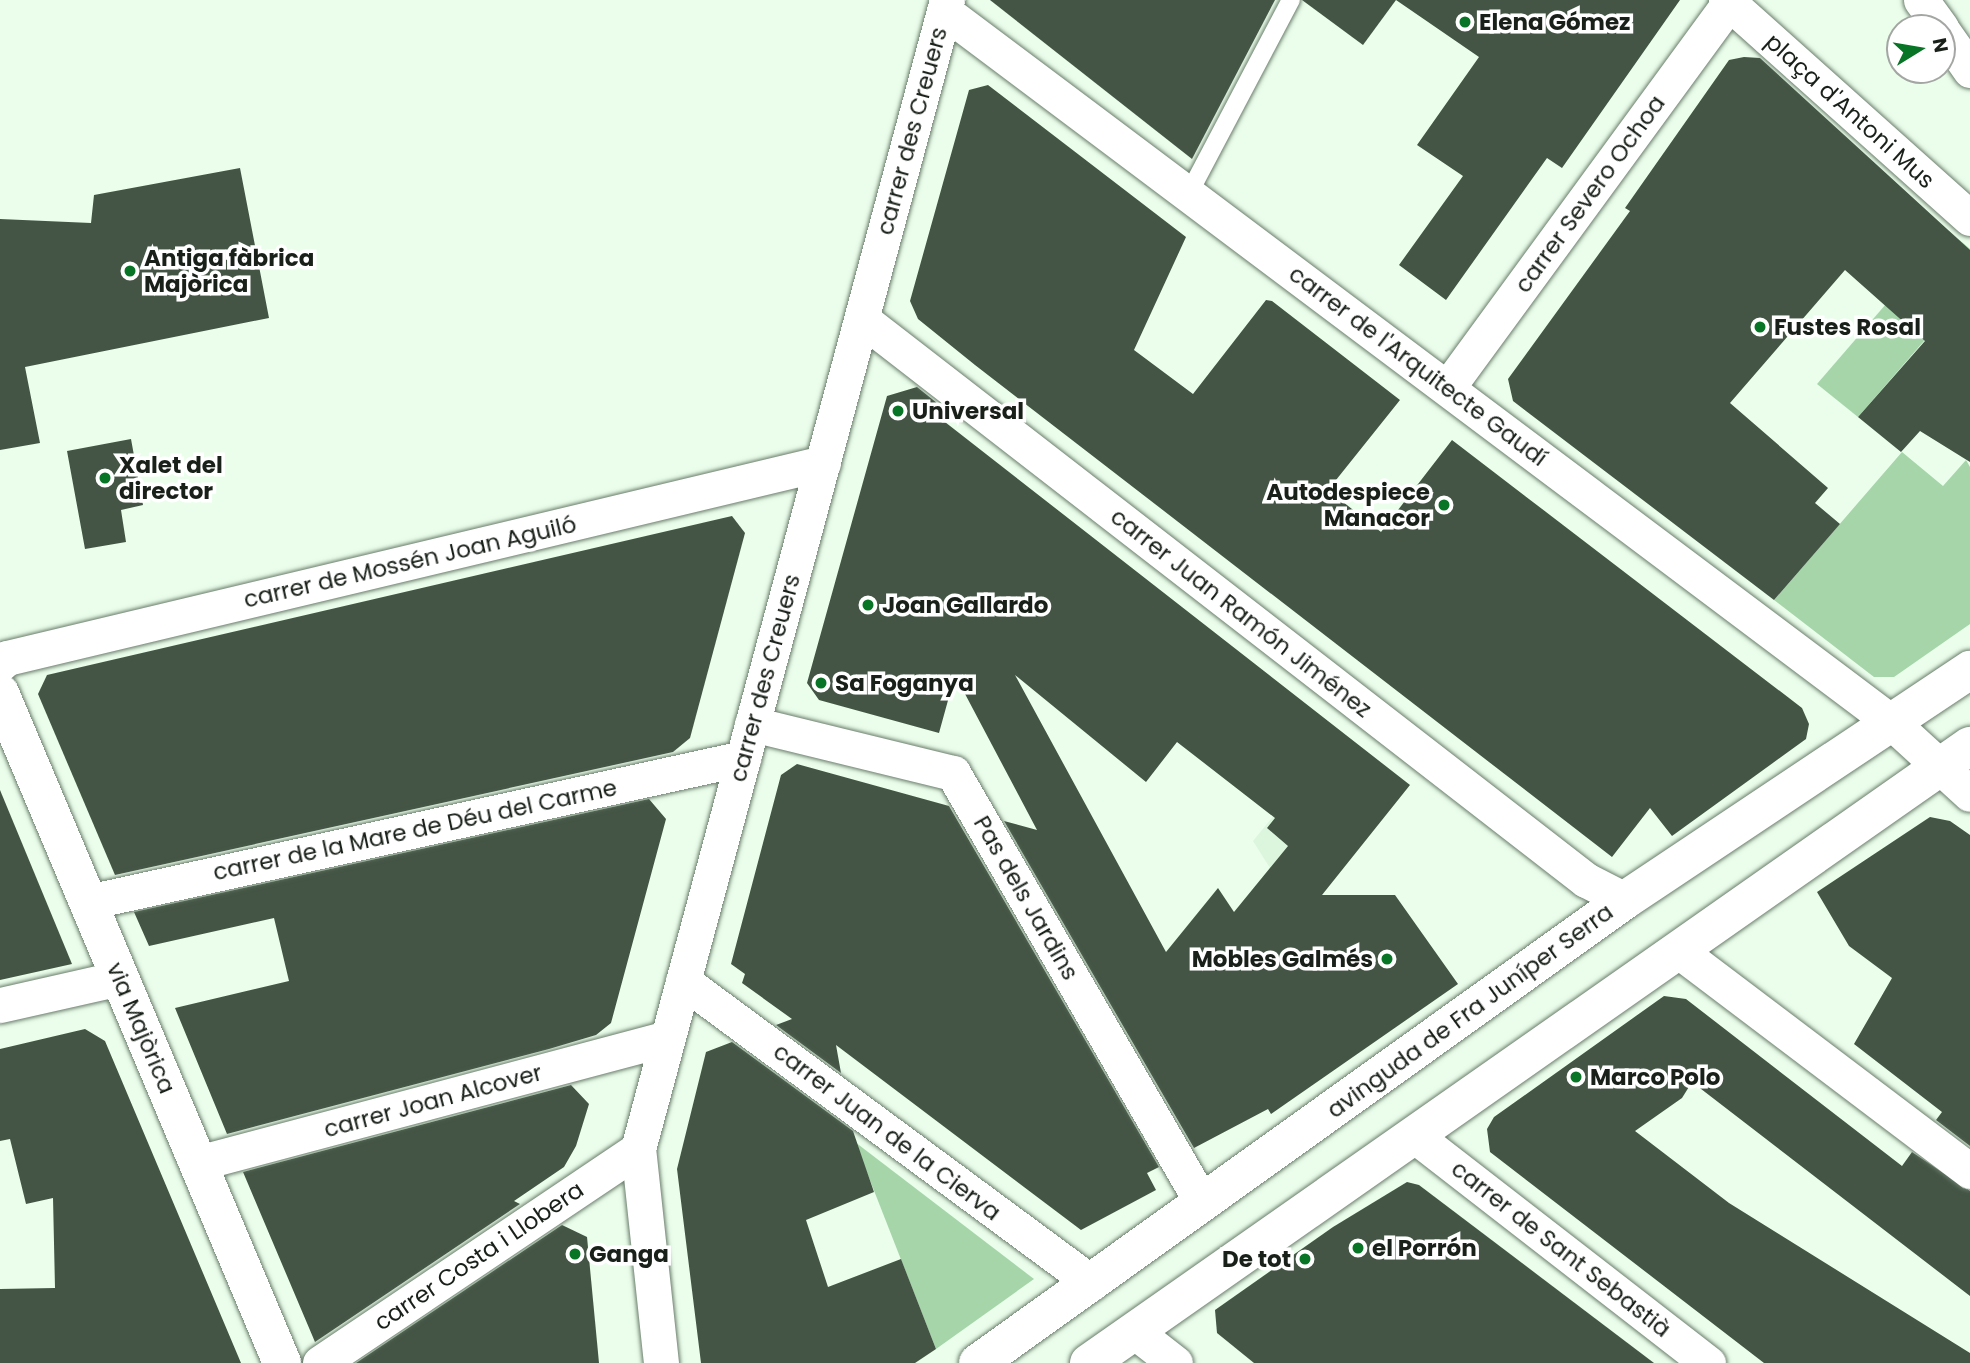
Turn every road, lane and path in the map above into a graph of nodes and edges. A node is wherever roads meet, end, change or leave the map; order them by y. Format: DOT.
graph roads {
  1 [pos="1291,0"];
  2 [pos="1729,1"];
  3 [pos="946,6"];
  4 [pos="1956,50"];
  5 [pos="1970,69"];
  6 [pos="1188,195"];
  7 [pos="1970,218"];
  8 [pos="862,319"];
  9 [pos="1448,387"];
  10 [pos="822,463"];
  11 [pos="0,664"];
  12 [pos="1970,670"];
  13 [pos="0,693"];
  14 [pos="1890,721"];
  15 [pos="752,724"];
  16 [pos="1970,746"];
  17 [pos="743,758"];
  18 [pos="1938,771"];
  19 [pos="1970,794"];
  20 [pos="1625,900"];
  21 [pos="88,902"];
  22 [pos="1679,951"];
  23 [pos="120,978"];
  24 [pos="683,981"];
  25 [pos="0,1005"];
  26 [pos="668,1038"];
  27 [pos="1415,1136"];
  28 [pos="638,1149"];
  29 [pos="198,1163"];
  30 [pos="1970,1171"];
  31 [pos="1202,1202"];
  32 [pos="1092,1283"];
  33 [pos="1134,1331"];
  34 [pos="282,1363"];
  35 [pos="320,1363"];
  36 [pos="661,1363"];
  37 [pos="978,1363"];
  38 [pos="1089,1363"];
  39 [pos="1175,1363"];
  40 [pos="1708,1363"];
  1 -- 6 [label="lane"];
  2 -- 7 [label="street, plaça d'Antoni Mus"];
  2 -- 9 [label="street, carrer Severo Ochoa"];
  3 -- 6 [label="street, carrer de l'Arquitecte Gaudí"];
  3 -- 8 [label="street, carrer des Creuers"];
  4 -- 5 [label="street"];
  6 -- 9 [label="street, carrer de l'Arquitecte Gaudí"];
  8 -- 10 [label="street, carrer des Creuers"];
  8 -- 20 [label="street, carrer Juan Ramón Jiménez"];
  9 -- 14 [label="street, carrer de l'Arquitecte Gaudí"];
  10 -- 11 [label="street, carrer de Mossén Joan Aguiló"];
  10 -- 15 [label="street, carrer des Creuers"];
  12 -- 14 [label="main road, avinguda de Fra Juníper Serra"];
  13 -- 21 [label="main road, via Majòrica"];
  14 -- 18 [label="street, carrer de l'Arquitecte Gaudí"];
  14 -- 20 [label="main road, avinguda de Fra Juníper Serra"];
  15 -- 17 [label="street, carrer des Creuers"];
  15 -- 31 [label="street, Pas dels Jardins"];
  16 -- 18 [label="main road"];
  17 -- 21 [label="street, carrer de la Mare de Déu del Carme"];
  17 -- 24 [label="street, carrer des Creuers"];
  18 -- 19 [label="street, carrer de l'Arquitecte Gaudí"];
  18 -- 22 [label="main road"];
  20 -- 31 [label="main road, avinguda de Fra Juníper Serra"];
  21 -- 23 [label="main road, via Majòrica"];
  22 -- 27 [label="main road"];
  22 -- 30 [label="street"];
  23 -- 25 [label="street"];
  23 -- 29 [label="main road, via Majòrica"];
  24 -- 26 [label="street, carrer des Creuers"];
  24 -- 32 [label="street, carrer Juan de la Cierva"];
  26 -- 28 [label="street, carrer des Creuers"];
  26 -- 29 [label="street, carrer Joan Alcover"];
  27 -- 33 [label="main road"];
  27 -- 40 [label="street, carrer de Sant Sebastià"];
  28 -- 35 [label="street, carrer Costa i Llobera"];
  28 -- 36 [label="street, carrer des Creuers"];
  29 -- 34 [label="main road, via Majòrica"];
  31 -- 32 [label="main road, avinguda de Fra Juníper Serra"];
  32 -- 37 [label="main road, avinguda de Fra Juníper Serra"];
  33 -- 38 [label="main road"];
  33 -- 39 [label="street"];
}
